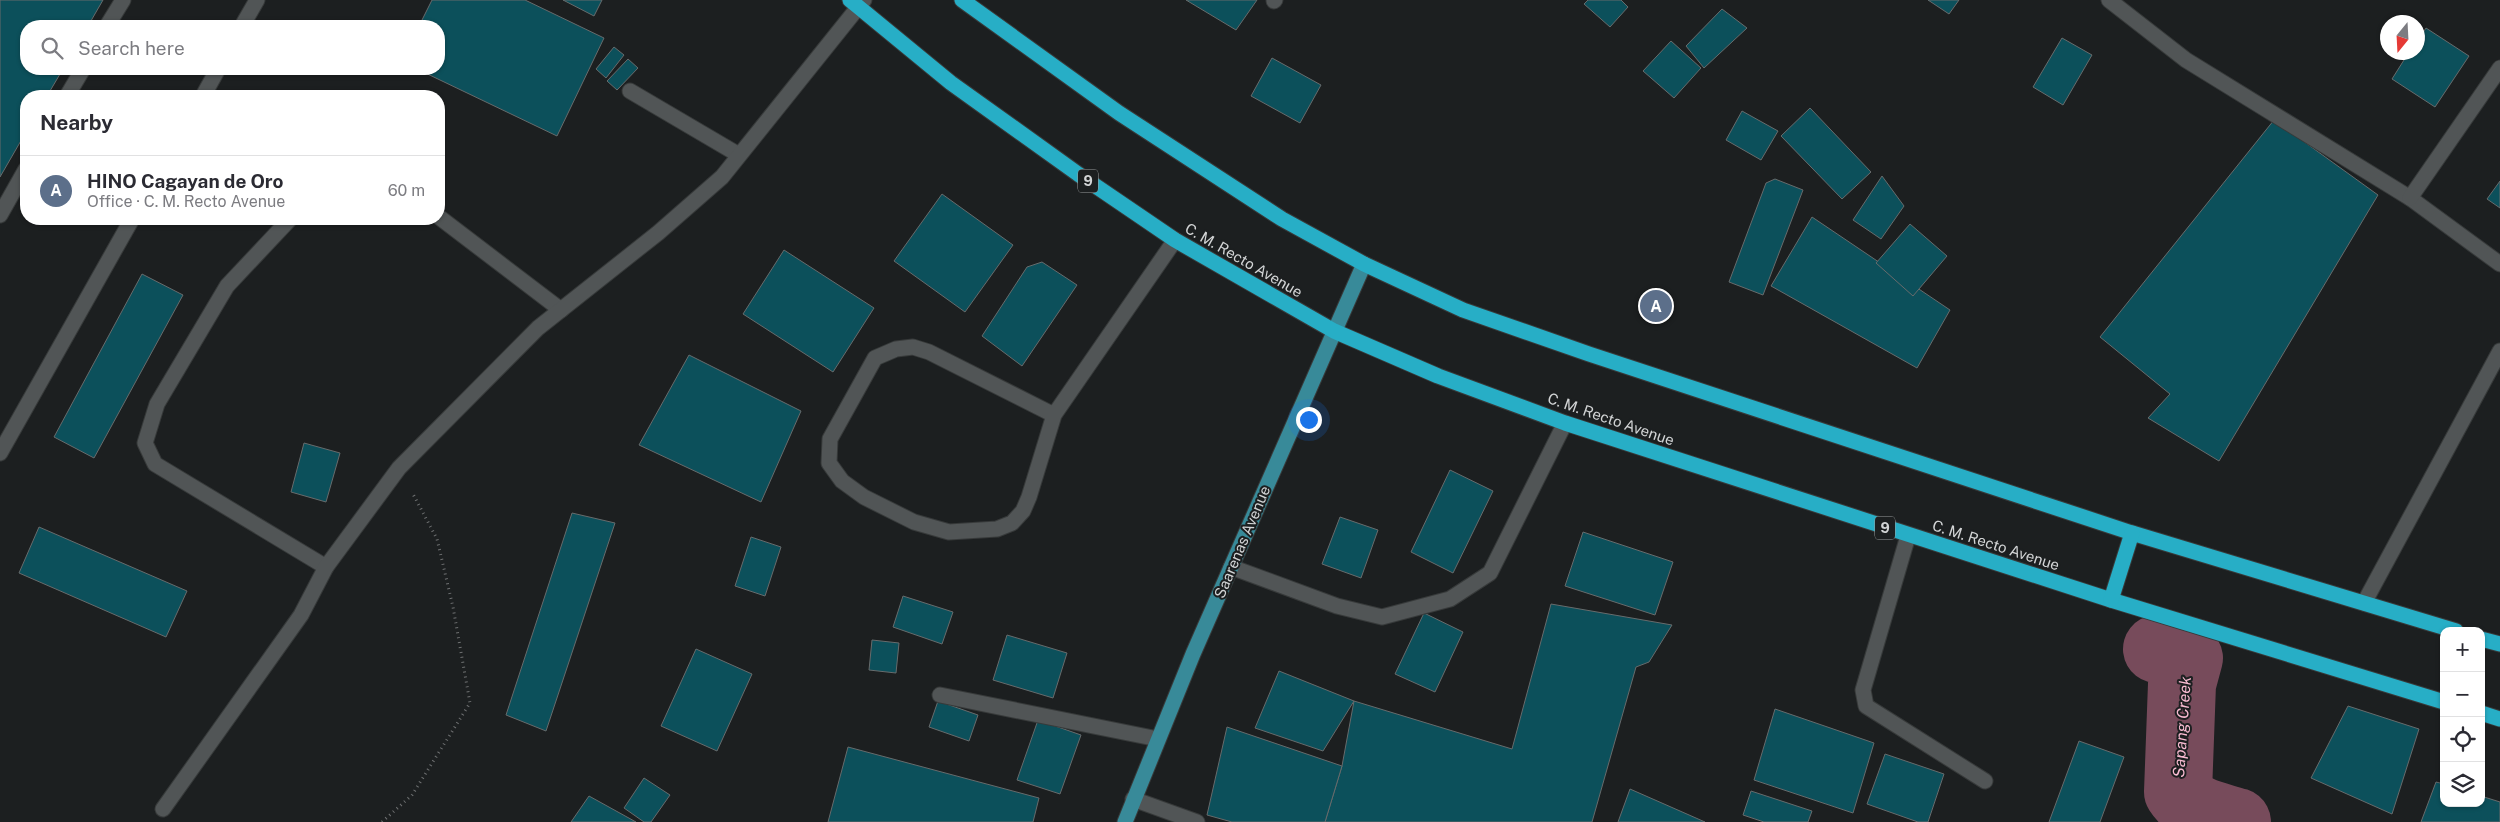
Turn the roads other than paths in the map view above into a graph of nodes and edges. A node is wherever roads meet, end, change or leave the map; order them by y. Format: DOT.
graph roads {
  1 [pos="122,0"];
  2 [pos="257,0"];
  3 [pos="962,0"];
  4 [pos="2109,0"];
  5 [pos="857,2"];
  6 [pos="111,20"];
  7 [pos="245,20"];
  8 [pos="2500,68"];
  9 [pos="79,75"];
  10 [pos="215,75"];
  11 [pos="71,90"];
  12 [pos="206,90"];
  13 [pos="630,91"];
  14 [pos="739,155"];
  15 [pos="20,180"];
  16 [pos="2410,198"];
  17 [pos="0,215"];
  18 [pos="445,222"];
  19 [pos="129,225"];
  20 [pos="284,225"];
  21 [pos="1175,240"];
  22 [pos="1364,264"];
  23 [pos="2500,264"];
  24 [pos="561,310"];
  25 [pos="1334,332"];
  26 [pos="2500,351"];
  27 [pos="1054,414"];
  28 [pos="1565,423"];
  29 [pos="0,453"];
  30 [pos="2132,533"];
  31 [pos="1908,536"];
  32 [pos="326,567"];
  33 [pos="1231,567"];
  34 [pos="2111,600"];
  35 [pos="2364,603"];
  36 [pos="2443,627"];
  37 [pos="2485,639"];
  38 [pos="2500,644"];
  39 [pos="940,695"];
  40 [pos="2440,701"];
  41 [pos="2485,714"];
  42 [pos="2500,719"];
  43 [pos="1158,739"];
  44 [pos="1985,781"];
  45 [pos="1133,799"];
  46 [pos="163,809"];
  47 [pos="1125,822"];
  48 [pos="1197,822"];
  1 -- 6 [label="street"];
  2 -- 7 [label="street"];
  3 -- 22 [label="highway"];
  4 -- 16 [label="street"];
  5 -- 14 [label="street"];
  5 -- 21 [label="highway, C. M. Recto Avenue / 9"];
  8 -- 16 [label="street"];
  9 -- 11 [label="street"];
  10 -- 12 [label="street"];
  13 -- 14 [label="street"];
  14 -- 24 [label="street"];
  15 -- 17 [label="street"];
  16 -- 23 [label="street"];
  18 -- 24 [label="street"];
  19 -- 29 [label="street"];
  20 -- 32 [label="street"];
  21 -- 25 [label="highway, C. M. Recto Avenue / 9"];
  21 -- 27 [label="street"];
  22 -- 25 [label="main road, Saarenas Avenue"];
  22 -- 30 [label="highway"];
  24 -- 32 [label="street"];
  25 -- 28 [label="highway, C. M. Recto Avenue / 9"];
  25 -- 33 [label="main road, Saarenas Avenue"];
  26 -- 35 [label="street"];
  27 -- 27 [label="street"];
  28 -- 31 [label="highway, C. M. Recto Avenue / 9"];
  28 -- 33 [label="street"];
  30 -- 34 [label="highway"];
  30 -- 35 [label="highway"];
  31 -- 34 [label="highway, C. M. Recto Avenue / 9"];
  31 -- 44 [label="street"];
  32 -- 46 [label="street"];
  33 -- 43 [label="main road, Saarenas Avenue"];
  34 -- 40 [label="highway, C. M. Recto Avenue / 9"];
  35 -- 36 [label="highway"];
  37 -- 38 [label="highway"];
  39 -- 43 [label="street"];
  41 -- 42 [label="highway"];
  43 -- 45 [label="main road, Saarenas Avenue"];
  45 -- 47 [label="main road, Saarenas Avenue"];
  45 -- 48 [label="street"];
}
